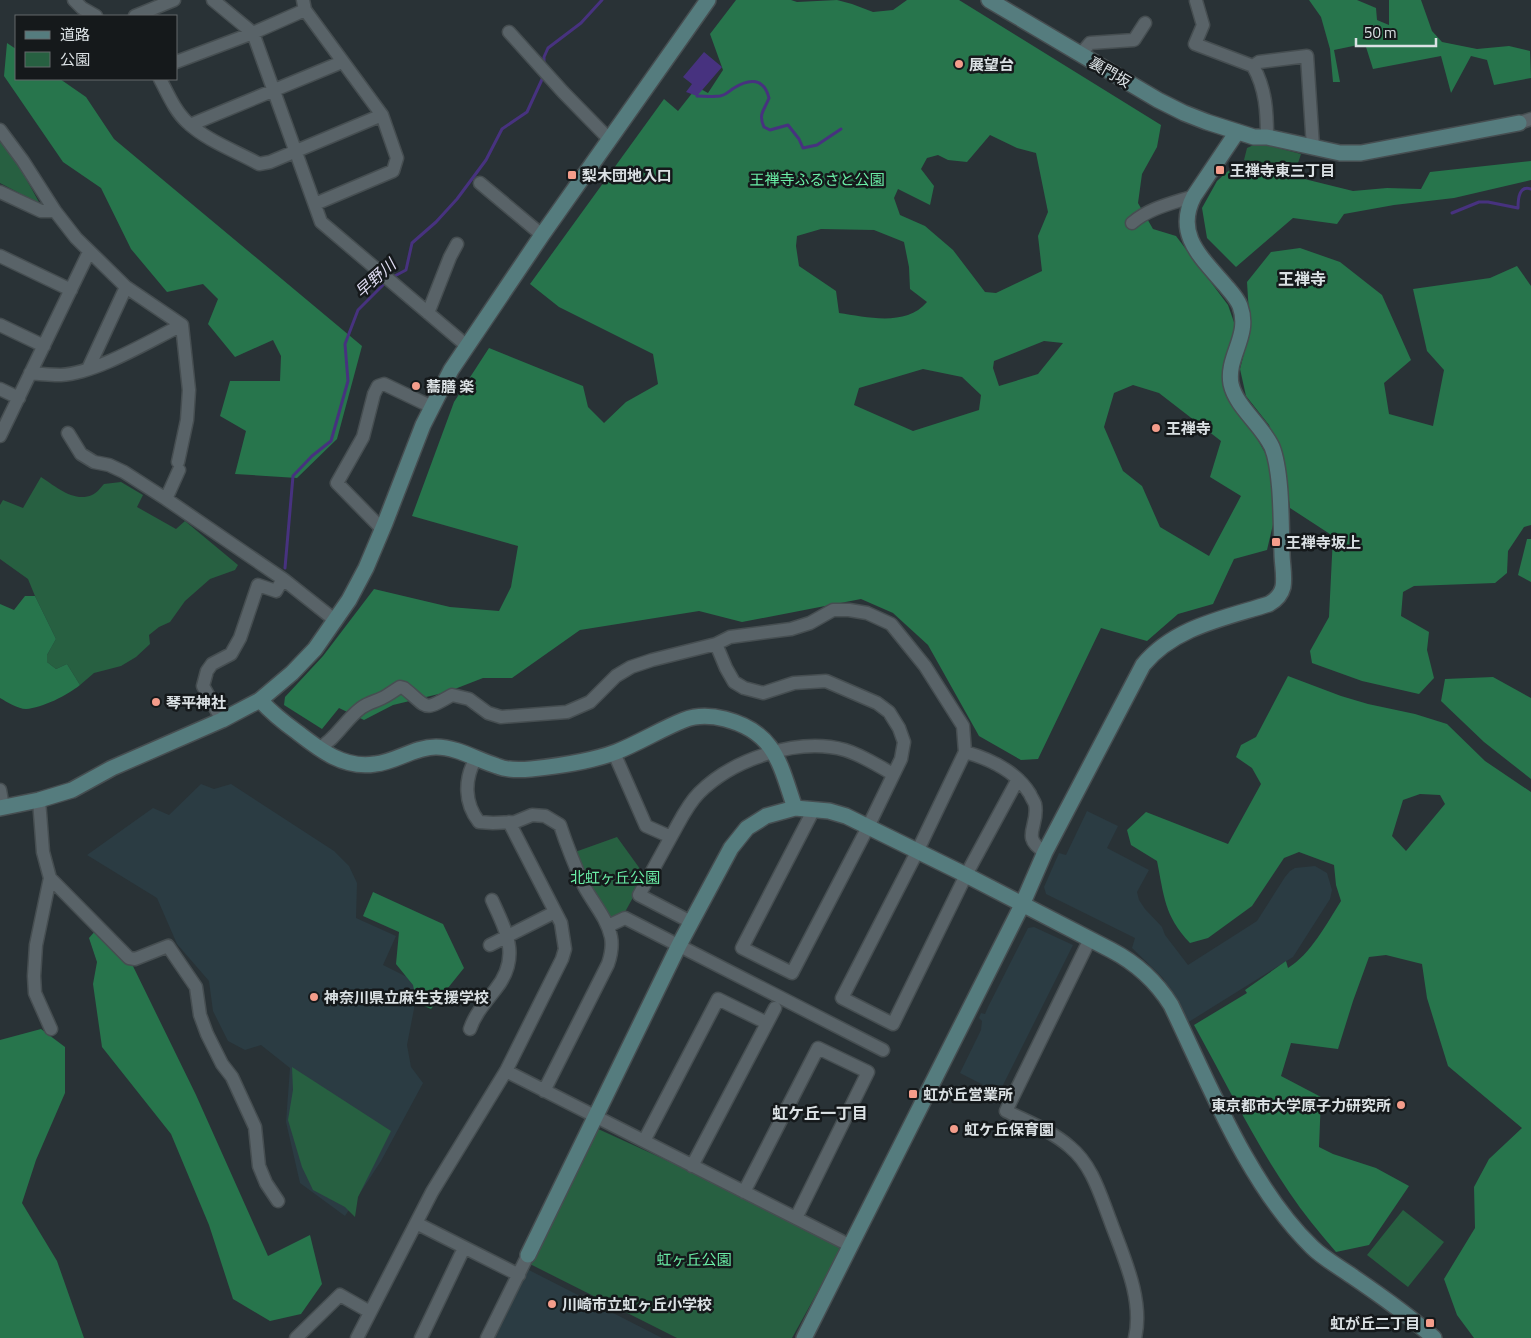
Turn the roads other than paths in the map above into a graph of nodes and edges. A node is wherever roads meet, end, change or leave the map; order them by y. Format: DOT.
graph roads {
  1 [pos="74,0"];
  2 [pos="174,0"];
  3 [pos="213,0"];
  4 [pos="708,0"];
  5 [pos="989,0"];
  6 [pos="1195,0"];
  7 [pos="304,5"];
  8 [pos="94,15"];
  9 [pos="137,15"];
  10 [pos="1145,23"];
  11 [pos="509,32"];
  12 [pos="253,33"];
  13 [pos="1080,54"];
  14 [pos="178,61"];
  15 [pos="342,62"];
  16 [pos="1253,66"];
  17 [pos="161,80"];
  18 [pos="273,90"];
  19 [pos="382,116"];
  20 [pos="1525,121"];
  21 [pos="190,124"];
  22 [pos="0,130"];
  23 [pos="1237,132"];
  24 [pos="1267,137"];
  25 [pos="609,139"];
  26 [pos="1313,147"];
  27 [pos="295,150"];
  28 [pos="480,183"];
  29 [pos="0,192"];
  30 [pos="1194,196"];
  31 [pos="316,204"];
  32 [pos="55,211"];
  33 [pos="1132,223"];
  34 [pos="542,235"];
  35 [pos="457,244"];
  36 [pos="89,252"];
  37 [pos="0,256"];
  38 [pos="126,287"];
  39 [pos="71,290"];
  40 [pos="428,313"];
  41 [pos="0,324"];
  42 [pos="182,325"];
  43 [pos="44,346"];
  44 [pos="467,346"];
  45 [pos="88,368"];
  46 [pos="30,373"];
  47 [pos="0,389"];
  48 [pos="18,398"];
  49 [pos="432,407"];
  50 [pos="68,433"];
  51 [pos="0,436"];
  52 [pos="166,498"];
  53 [pos="382,530"];
  54 [pos="283,579"];
  55 [pos="336,620"];
  56 [pos="716,644"];
  57 [pos="260,700"];
  58 [pos="222,720"];
  59 [pos="318,749"];
  60 [pos="774,752"];
  61 [pos="965,752"];
  62 [pos="614,753"];
  63 [pos="476,758"];
  64 [pos="893,774"];
  65 [pos="1018,779"];
  66 [pos="0,790"];
  67 [pos="39,800"];
  68 [pos="2,808"];
  69 [pos="795,808"];
  70 [pos="814,809"];
  71 [pos="509,822"];
  72 [pos="868,827"];
  73 [pos="671,837"];
  74 [pos="917,852"];
  75 [pos="1045,852"];
  76 [pos="966,875"];
  77 [pos="50,878"];
  78 [pos="492,900"];
  79 [pos="1022,904"];
  80 [pos="555,912"];
  81 [pos="691,922"];
  82 [pos="608,926"];
  83 [pos="508,937"];
  84 [pos="1090,939"];
  85 [pos="490,945"];
  86 [pos="679,945"];
  87 [pos="775,1008"];
  88 [pos="767,1023"];
  89 [pos="51,1029"];
  90 [pos="470,1029"];
  91 [pos="884,1050"];
  92 [pos="506,1071"];
  93 [pos="544,1091"];
  94 [pos="595,1116"];
  95 [pos="644,1141"];
  96 [pos="692,1166"];
  97 [pos="744,1192"];
  98 [pos="278,1201"];
  99 [pos="796,1218"];
  100 [pos="416,1223"];
  101 [pos="851,1246"];
  102 [pos="464,1248"];
  103 [pos="528,1256"];
  104 [pos="519,1275"];
  105 [pos="370,1312"];
  106 [pos="296,1338"];
  107 [pos="357,1338"];
  108 [pos="421,1338"];
  109 [pos="487,1338"];
  110 [pos="804,1338"];
  111 [pos="1135,1338"];
  112 [pos="1434,1338"];
  1 -- 8 [label="street"];
  2 -- 9 [label="street"];
  3 -- 12 [label="street"];
  4 -- 25 [label="street"];
  5 -- 13 [label="street, 裏門坂"];
  6 -- 16 [label="street"];
  7 -- 12 [label="street"];
  7 -- 15 [label="street"];
  10 -- 13 [label="street"];
  11 -- 25 [label="street"];
  12 -- 14 [label="street"];
  12 -- 18 [label="street"];
  13 -- 23 [label="street, 裏門坂"];
  15 -- 18 [label="street"];
  15 -- 19 [label="street"];
  16 -- 24 [label="street"];
  16 -- 26 [label="street"];
  17 -- 21 [label="street"];
  18 -- 21 [label="street"];
  18 -- 27 [label="street"];
  19 -- 27 [label="street"];
  19 -- 31 [label="street"];
  20 -- 26 [label="street, 裏門坂"];
  21 -- 27 [label="street"];
  22 -- 32 [label="street"];
  23 -- 24 [label="street, 裏門坂"];
  23 -- 30 [label="street"];
  24 -- 26 [label="street, 裏門坂"];
  25 -- 34 [label="street"];
  27 -- 31 [label="street"];
  28 -- 34 [label="street"];
  29 -- 32 [label="street"];
  30 -- 33 [label="street"];
  30 -- 75 [label="street"];
  31 -- 40 [label="street"];
  32 -- 36 [label="street"];
  34 -- 44 [label="street"];
  35 -- 40 [label="street"];
  36 -- 38 [label="street"];
  36 -- 39 [label="street"];
  37 -- 39 [label="street"];
  38 -- 42 [label="street"];
  38 -- 45 [label="street"];
  39 -- 43 [label="street"];
  40 -- 44 [label="street"];
  41 -- 43 [label="street"];
  42 -- 45 [label="street"];
  42 -- 52 [label="street"];
  43 -- 46 [label="street"];
  44 -- 49 [label="street"];
  45 -- 46 [label="street"];
  46 -- 48 [label="street"];
  47 -- 48 [label="street"];
  48 -- 51 [label="street"];
  49 -- 53 [label="street"];
  49 -- 53 [label="street"];
  50 -- 52 [label="street"];
  52 -- 54 [label="street"];
  53 -- 55 [label="street"];
  54 -- 55 [label="street"];
  54 -- 58 [label="street"];
  55 -- 57 [label="street"];
  56 -- 59 [label="street"];
  56 -- 61 [label="street"];
  56 -- 64 [label="street"];
  57 -- 58 [label="street"];
  57 -- 59 [label="street"];
  58 -- 67 [label="street"];
  59 -- 63 [label="street"];
  60 -- 62 [label="street"];
  60 -- 64 [label="street"];
  60 -- 69 [label="street"];
  60 -- 73 [label="street"];
  61 -- 65 [label="street"];
  61 -- 74 [label="street"];
  62 -- 63 [label="street"];
  62 -- 73 [label="street"];
  63 -- 71 [label="street"];
  64 -- 72 [label="street"];
  65 -- 75 [label="street"];
  65 -- 76 [label="street"];
  66 -- 68 [label="street"];
  67 -- 68 [label="street"];
  67 -- 77 [label="street"];
  69 -- 70 [label="street"];
  69 -- 81 [label="street"];
  70 -- 72 [label="street"];
  70 -- 72 [label="street"];
  71 -- 80 [label="street"];
  71 -- 82 [label="street"];
  72 -- 74 [label="street"];
  73 -- 81 [label="street"];
  74 -- 76 [label="street"];
  74 -- 76 [label="street"];
  75 -- 79 [label="street"];
  76 -- 79 [label="street"];
  77 -- 89 [label="street"];
  77 -- 98 [label="street"];
  78 -- 83 [label="street"];
  79 -- 84 [label="street"];
  79 -- 101 [label="street"];
  80 -- 83 [label="street"];
  80 -- 92 [label="street"];
  81 -- 86 [label="street"];
  82 -- 86 [label="street"];
  82 -- 93 [label="street"];
  83 -- 85 [label="street"];
  83 -- 90 [label="street"];
  84 -- 111 [label="street"];
  84 -- 112 [label="street"];
  86 -- 91 [label="street"];
  86 -- 94 [label="street"];
  87 -- 88 [label="street"];
  88 -- 95 [label="street"];
  88 -- 96 [label="street"];
  92 -- 93 [label="street"];
  92 -- 100 [label="street"];
  93 -- 94 [label="street"];
  94 -- 95 [label="street"];
  94 -- 103 [label="street"];
  95 -- 96 [label="street"];
  96 -- 97 [label="street"];
  97 -- 99 [label="street"];
  97 -- 99 [label="street"];
  99 -- 101 [label="street"];
  100 -- 102 [label="street"];
  100 -- 105 [label="street"];
  101 -- 110 [label="street"];
  102 -- 104 [label="street"];
  102 -- 108 [label="street"];
  103 -- 104 [label="street"];
  104 -- 109 [label="street"];
  105 -- 106 [label="street"];
  105 -- 107 [label="street"];
}
